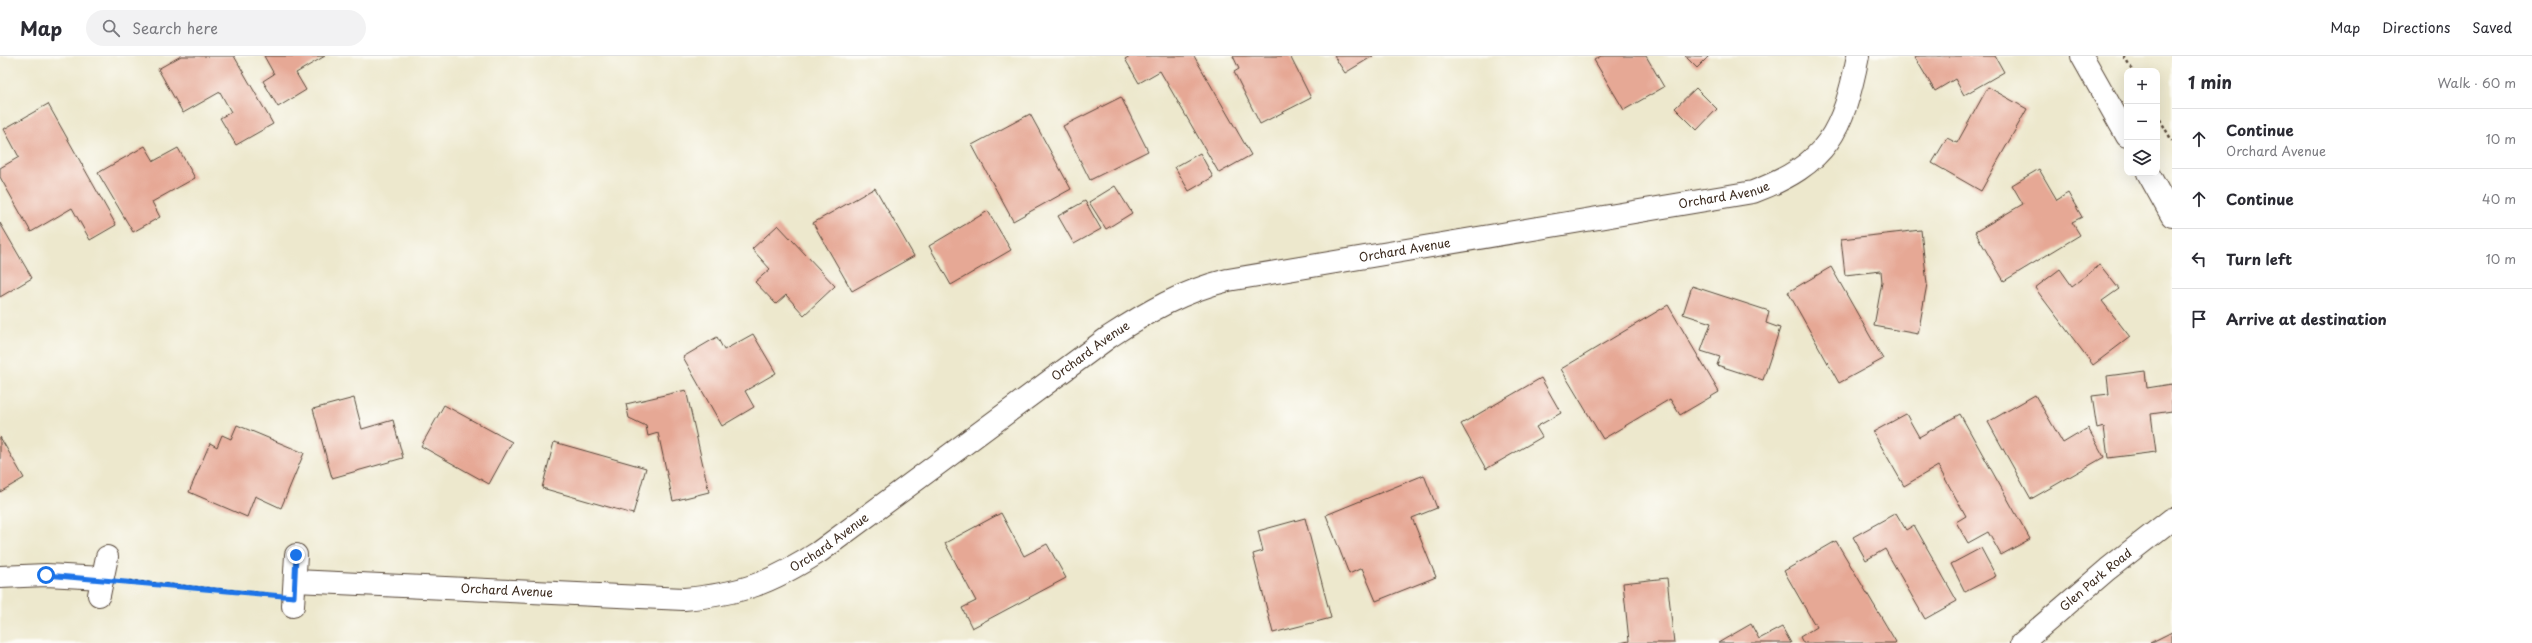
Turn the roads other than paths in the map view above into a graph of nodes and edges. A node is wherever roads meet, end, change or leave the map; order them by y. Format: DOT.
graph roads {
  1 [pos="1858,56"];
  2 [pos="2082,56"];
  3 [pos="2124,131"];
  4 [pos="2150,176"];
  5 [pos="2172,216"];
  6 [pos="2172,519"];
  7 [pos="296,555"];
  8 [pos="107,557"];
  9 [pos="0,577"];
  10 [pos="2022,643"];
  1 -- 7 [label="street, Orchard Avenue"];
  2 -- 3 [label="street"];
  4 -- 5 [label="street"];
  6 -- 10 [label="street, Glen Park Road"];
  8 -- 9 [label="street"];
}
